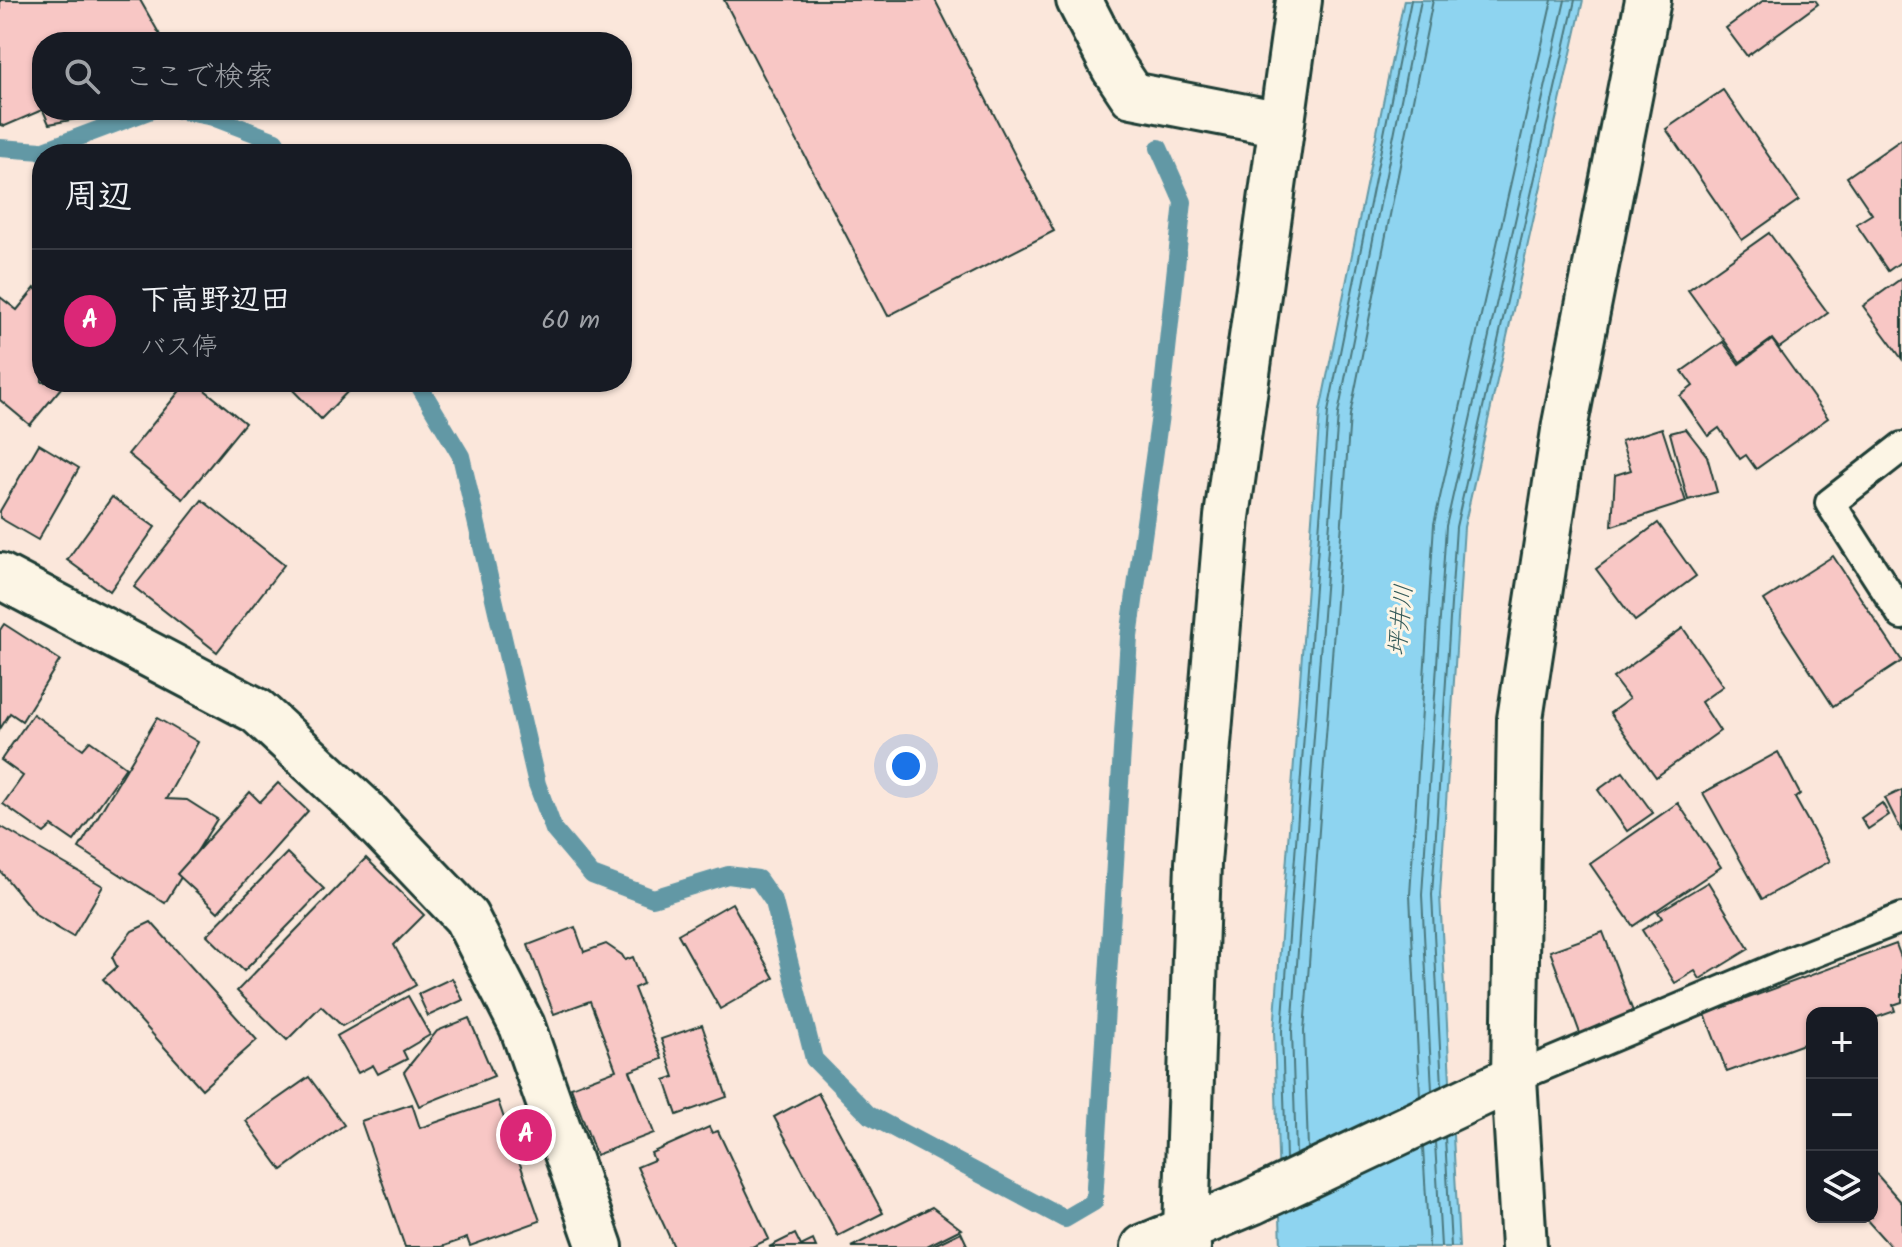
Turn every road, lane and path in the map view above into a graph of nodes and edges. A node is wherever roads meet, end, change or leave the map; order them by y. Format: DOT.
graph roads {
  1 [pos="1079,0"];
  2 [pos="1299,0"];
  3 [pos="1648,0"];
  4 [pos="1281,124"];
  5 [pos="1902,447"];
  6 [pos="0,576"];
  7 [pos="1902,615"];
  8 [pos="1902,918"];
  9 [pos="1498,1085"];
  10 [pos="1187,1238"];
  11 [pos="600,1247"];
  12 [pos="1144,1247"];
  13 [pos="1524,1247"];
  1 -- 4 [label="street"];
  2 -- 4 [label="street"];
  3 -- 9 [label="street"];
  4 -- 10 [label="street"];
  5 -- 7 [label="lane"];
  6 -- 11 [label="street"];
  8 -- 9 [label="lane"];
  9 -- 10 [label="street"];
  9 -- 13 [label="street"];
  10 -- 12 [label="street"];
}
